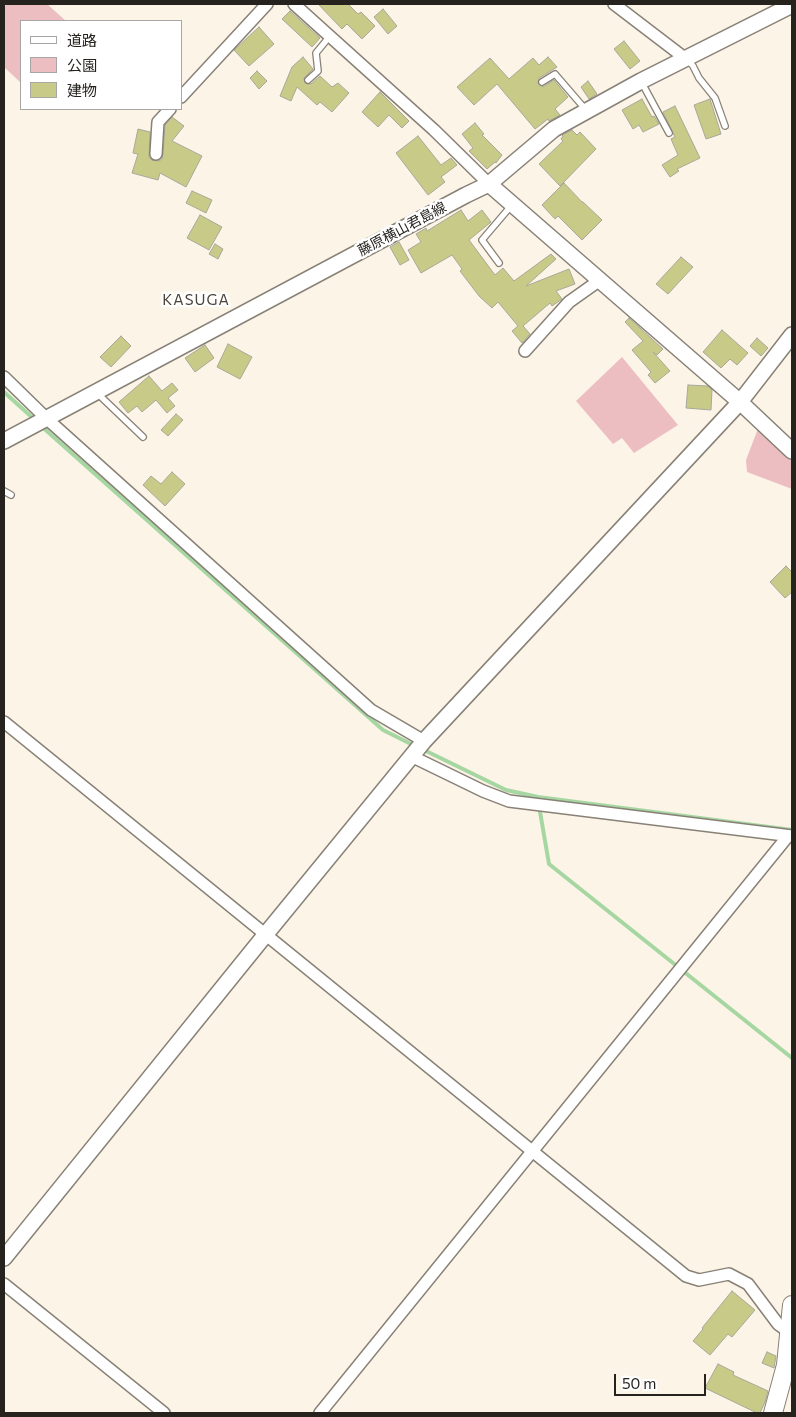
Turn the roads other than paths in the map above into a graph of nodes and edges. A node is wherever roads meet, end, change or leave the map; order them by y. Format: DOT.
graph roads {
  1 [pos="267,4"];
  2 [pos="294,4"];
  3 [pos="614,4"];
  4 [pos="792,5"];
  5 [pos="330,36"];
  6 [pos="686,58"];
  7 [pos="308,80"];
  8 [pos="641,81"];
  9 [pos="542,82"];
  10 [pos="182,96"];
  11 [pos="169,110"];
  12 [pos="586,110"];
  13 [pos="724,126"];
  14 [pos="669,133"];
  15 [pos="156,154"];
  16 [pos="489,184"];
  17 [pos="512,204"];
  18 [pos="499,263"];
  19 [pos="600,280"];
  20 [pos="792,335"];
  21 [pos="525,350"];
  22 [pos="4,377"];
  23 [pos="96,392"];
  24 [pos="740,402"];
  25 [pos="46,418"];
  26 [pos="143,437"];
  27 [pos="4,441"];
  28 [pos="792,451"];
  29 [pos="4,491"];
  30 [pos="11,496"];
  31 [pos="4,722"];
  32 [pos="424,741"];
  33 [pos="411,756"];
  34 [pos="790,836"];
  35 [pos="266,934"];
  36 [pos="532,1150"];
  37 [pos="4,1258"];
  38 [pos="4,1284"];
  39 [pos="792,1305"];
  40 [pos="789,1332"];
  41 [pos="789,1367"];
  42 [pos="164,1413"];
  43 [pos="320,1413"];
  44 [pos="773,1413"];
  1 -- 10 [label="street"];
  2 -- 5 [label="street"];
  3 -- 6 [label="street"];
  4 -- 6 [label="street, 藤原横山君島線"];
  5 -- 7 [label="lane"];
  5 -- 16 [label="street"];
  6 -- 8 [label="street, 藤原横山君島線"];
  6 -- 13 [label="lane"];
  8 -- 12 [label="street, 藤原横山君島線"];
  8 -- 14 [label="lane"];
  9 -- 12 [label="lane"];
  11 -- 15 [label="street"];
  12 -- 16 [label="street, 藤原横山君島線"];
  16 -- 17 [label="street"];
  16 -- 23 [label="street, 藤原横山君島線"];
  17 -- 18 [label="lane"];
  17 -- 19 [label="street"];
  19 -- 21 [label="street"];
  19 -- 24 [label="street"];
  20 -- 24 [label="street"];
  22 -- 25 [label="street"];
  23 -- 25 [label="street, 藤原横山君島線"];
  23 -- 26 [label="lane"];
  24 -- 28 [label="street"];
  24 -- 32 [label="street"];
  25 -- 27 [label="street, 藤原横山君島線"];
  25 -- 32 [label="street"];
  29 -- 30 [label="lane"];
  31 -- 35 [label="street"];
  32 -- 33 [label="street"];
  33 -- 34 [label="street"];
  33 -- 35 [label="street"];
  34 -- 36 [label="street"];
  35 -- 36 [label="street"];
  35 -- 37 [label="street"];
  36 -- 40 [label="street"];
  36 -- 43 [label="street"];
  38 -- 42 [label="street"];
  39 -- 40 [label="main road"];
  40 -- 41 [label="main road"];
  41 -- 44 [label="main road"];
}
